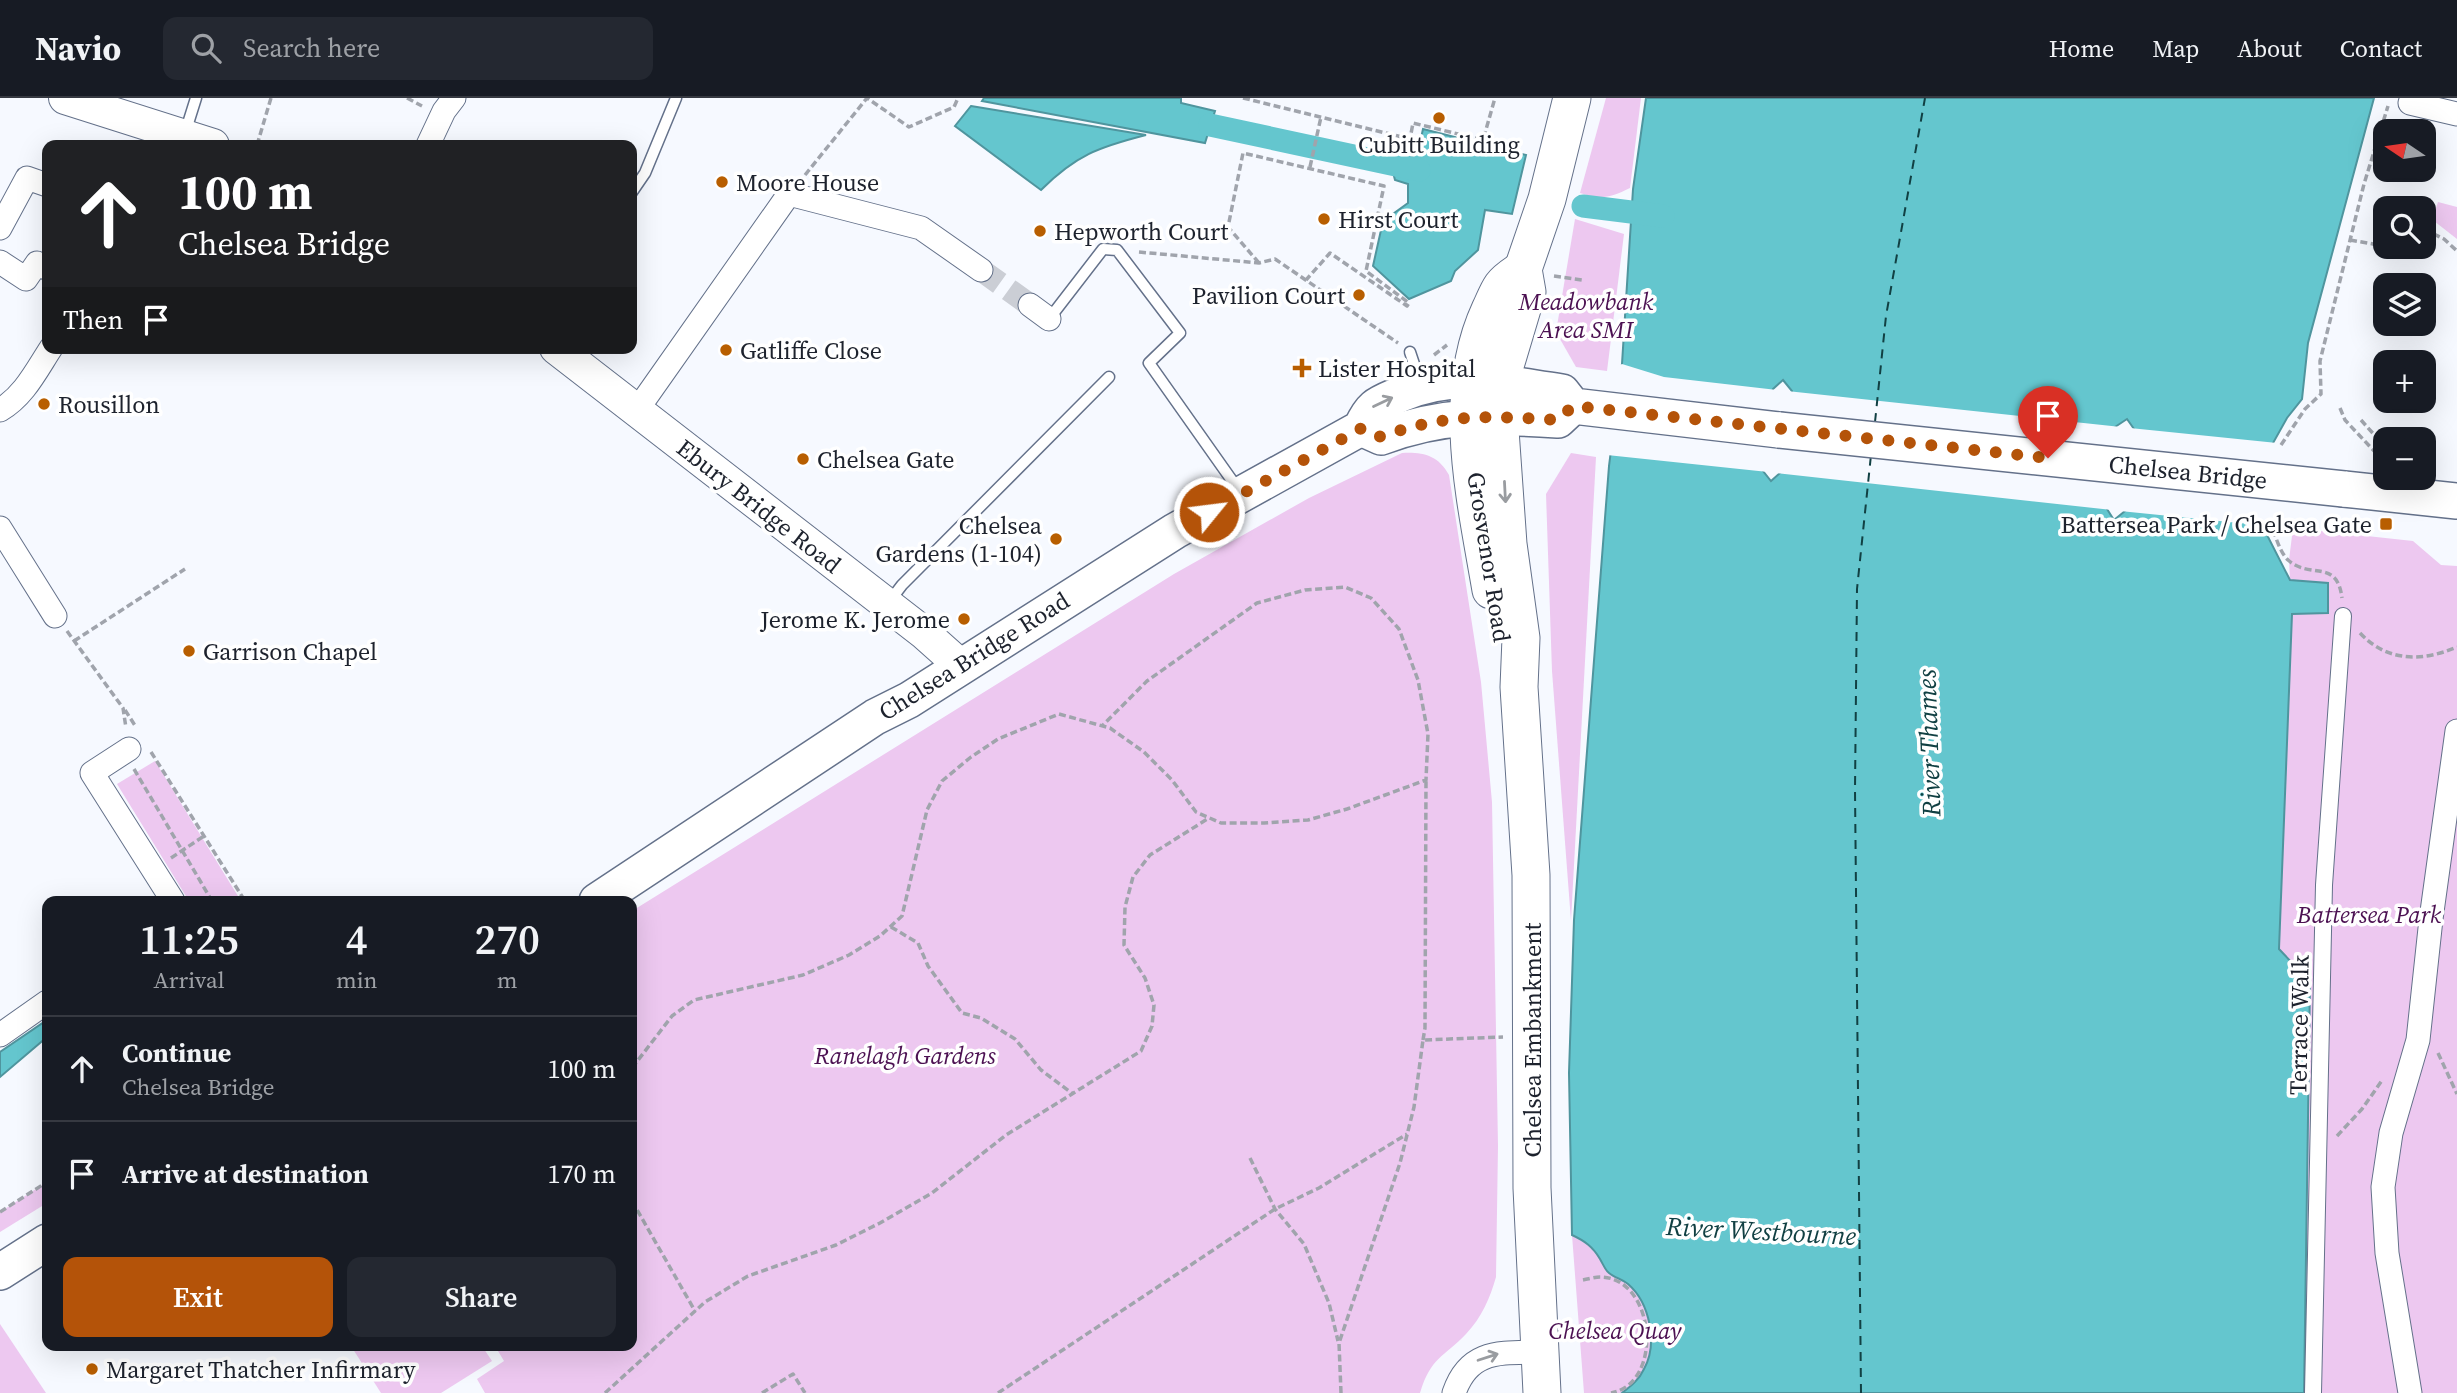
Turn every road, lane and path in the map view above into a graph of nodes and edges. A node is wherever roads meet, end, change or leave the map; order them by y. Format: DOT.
graph roads {
  1 [pos="65,98"];
  2 [pos="196,98"];
  3 [pos="271,98"];
  4 [pos="454,98"];
  5 [pos="677,98"];
  6 [pos="866,98"];
  7 [pos="958,98"];
  8 [pos="1243,98"];
  9 [pos="1495,98"];
  10 [pos="1572,98"];
  11 [pos="2411,100"];
  12 [pos="2457,114"];
  13 [pos="1321,117"];
  14 [pos="181,139"];
  15 [pos="258,140"];
  16 [pos="430,140"];
  17 [pos="1310,167"];
  18 [pos="42,183"];
  19 [pos="637,185"];
  20 [pos="789,194"];
  21 [pos="0,228"];
  22 [pos="2436,235"];
  23 [pos="2350,240"];
  24 [pos="2373,244"];
  25 [pos="1116,250"];
  26 [pos="2457,251"];
  27 [pos="0,262"];
  28 [pos="1259,263"];
  29 [pos="42,265"];
  30 [pos="1353,269"];
  31 [pos="981,270"];
  32 [pos="1366,271"];
  33 [pos="1538,272"];
  34 [pos="1306,280"];
  35 [pos="1582,280"];
  36 [pos="1030,304"];
  37 [pos="1049,319"];
  38 [pos="1410,352"];
  39 [pos="47,354"];
  40 [pos="564,354"];
  41 [pos="1434,355"];
  42 [pos="1109,377"];
  43 [pos="1416,388"];
  44 [pos="1485,399"];
  45 [pos="2340,408"];
  46 [pos="0,410"];
  47 [pos="637,410"];
  48 [pos="2361,420"];
  49 [pos="1362,428"];
  50 [pos="2373,433"];
  51 [pos="2281,445"];
  52 [pos="2373,450"];
  53 [pos="1242,494"];
  54 [pos="2457,501"];
  55 [pos="0,528"];
  56 [pos="2273,530"];
  57 [pos="185,569"];
  58 [pos="886,605"];
  59 [pos="55,616"];
  60 [pos="2343,616"];
  61 [pos="74,640"];
  62 [pos="2457,647"];
  63 [pos="961,666"];
  64 [pos="1519,687"];
  65 [pos="123,708"];
  66 [pos="1102,726"];
  67 [pos="2457,731"];
  68 [pos="138,743"];
  69 [pos="1426,780"];
  70 [pos="1209,818"];
  71 [pos="204,836"];
  72 [pos="182,852"];
  73 [pos="153,869"];
  74 [pos="170,896"];
  75 [pos="209,896"];
  76 [pos="242,896"];
  77 [pos="605,896"];
  78 [pos="891,927"];
  79 [pos="42,1006"];
  80 [pos="0,1035"];
  81 [pos="1503,1037"];
  82 [pos="1423,1040"];
  83 [pos="637,1062"];
  84 [pos="1073,1094"];
  85 [pos="1407,1134"];
  86 [pos="1250,1158"];
  87 [pos="42,1185"];
  88 [pos="1275,1209"];
  89 [pos="637,1210"];
  90 [pos="0,1212"];
  91 [pos="42,1245"];
  92 [pos="0,1272"];
  93 [pos="1583,1280"];
  94 [pos="695,1311"];
  95 [pos="1339,1343"];
  96 [pos="1540,1352"];
  97 [pos="605,1393"];
  98 [pos="762,1393"];
  99 [pos="805,1393"];
  100 [pos="999,1393"];
  101 [pos="1341,1393"];
  102 [pos="1454,1393"];
  103 [pos="1542,1393"];
  104 [pos="1611,1393"];
  105 [pos="2313,1393"];
  106 [pos="2410,1393"];
  1 -- 14 [label="main road"];
  2 -- 14 [label="lane"];
  3 -- 15 [label="path"];
  4 -- 16 [label="street"];
  5 -- 19 [label="lane"];
  6 -- 7 [label="path"];
  6 -- 20 [label="path"];
  8 -- 13 [label="path"];
  9 -- 13 [label="path"];
  10 -- 33 [label="highway, Grosvenor Road"];
  11 -- 12 [label="street"];
  11 -- 23 [label="path"];
  13 -- 17 [label="path"];
  17 -- 28 [label="path"];
  17 -- 32 [label="path"];
  18 -- 21 [label="street"];
  20 -- 31 [label="street"];
  20 -- 47 [label="street"];
  22 -- 26 [label="path"];
  23 -- 24 [label="path"];
  23 -- 51 [label="path"];
  25 -- 28 [label="path"];
  25 -- 37 [label="lane"];
  25 -- 53 [label="lane"];
  27 -- 29 [label="street"];
  28 -- 34 [label="path"];
  30 -- 32 [label="path"];
  30 -- 32 [label="path"];
  30 -- 34 [label="path"];
  33 -- 35 [label="path"];
  33 -- 44 [label="highway, Grosvenor Road"];
  34 -- 38 [label="path"];
  36 -- 37 [label="street"];
  38 -- 41 [label="path"];
  38 -- 43 [label="lane"];
  39 -- 46 [label="street"];
  40 -- 47 [label="main road, Ebury Bridge Road"];
  42 -- 58 [label="lane"];
  43 -- 44 [label="main road, Chelsea Bridge Road"];
  49 -- 43 [label="main road, Chelsea Bridge Road, one-way"];
  44 -- 49 [label="main road"];
  44 -- 54 [label="main road, Chelsea Bridge, bridge"];
  44 -- 64 [label="highway, Grosvenor Road"];
  45 -- 52 [label="path"];
  47 -- 58 [label="main road, Ebury Bridge Road"];
  48 -- 50 [label="path"];
  49 -- 53 [label="main road, Chelsea Bridge Road"];
  53 -- 63 [label="main road, Chelsea Bridge Road"];
  55 -- 59 [label="street"];
  56 -- 60 [label="path"];
  57 -- 61 [label="path"];
  58 -- 63 [label="main road, Ebury Bridge Road"];
  59 -- 61 [label="path"];
  60 -- 62 [label="path"];
  60 -- 105 [label="street, Terrace Walk"];
  61 -- 65 [label="path"];
  63 -- 77 [label="main road, Chelsea Bridge Road"];
  64 -- 96 [label="highway, Chelsea Embankment"];
  65 -- 68 [label="path"];
  65 -- 68 [label="path"];
  66 -- 69 [label="path"];
  66 -- 70 [label="path"];
  66 -- 78 [label="path"];
  67 -- 106 [label="street"];
  68 -- 71 [label="path"];
  68 -- 72 [label="path"];
  68 -- 73 [label="street"];
  69 -- 70 [label="path"];
  69 -- 82 [label="path"];
  70 -- 84 [label="path"];
  71 -- 72 [label="path"];
  71 -- 76 [label="path"];
  72 -- 73 [label="path"];
  72 -- 75 [label="path"];
  73 -- 74 [label="street"];
  78 -- 83 [label="path"];
  78 -- 84 [label="path"];
  79 -- 80 [label="street"];
  81 -- 82 [label="path"];
  82 -- 85 [label="path"];
  84 -- 94 [label="path"];
  85 -- 88 [label="path"];
  85 -- 95 [label="path"];
  86 -- 88 [label="path"];
  87 -- 90 [label="path"];
  88 -- 95 [label="path"];
  88 -- 100 [label="path"];
  89 -- 94 [label="path"];
  91 -- 92 [label="main road"];
  93 -- 104 [label="path"];
  94 -- 97 [label="path"];
  95 -- 101 [label="path"];
  102 -- 96 [label="street, one-way"];
  96 -- 103 [label="highway, Chelsea Embankment"];
  98 -- 99 [label="path"];
}
